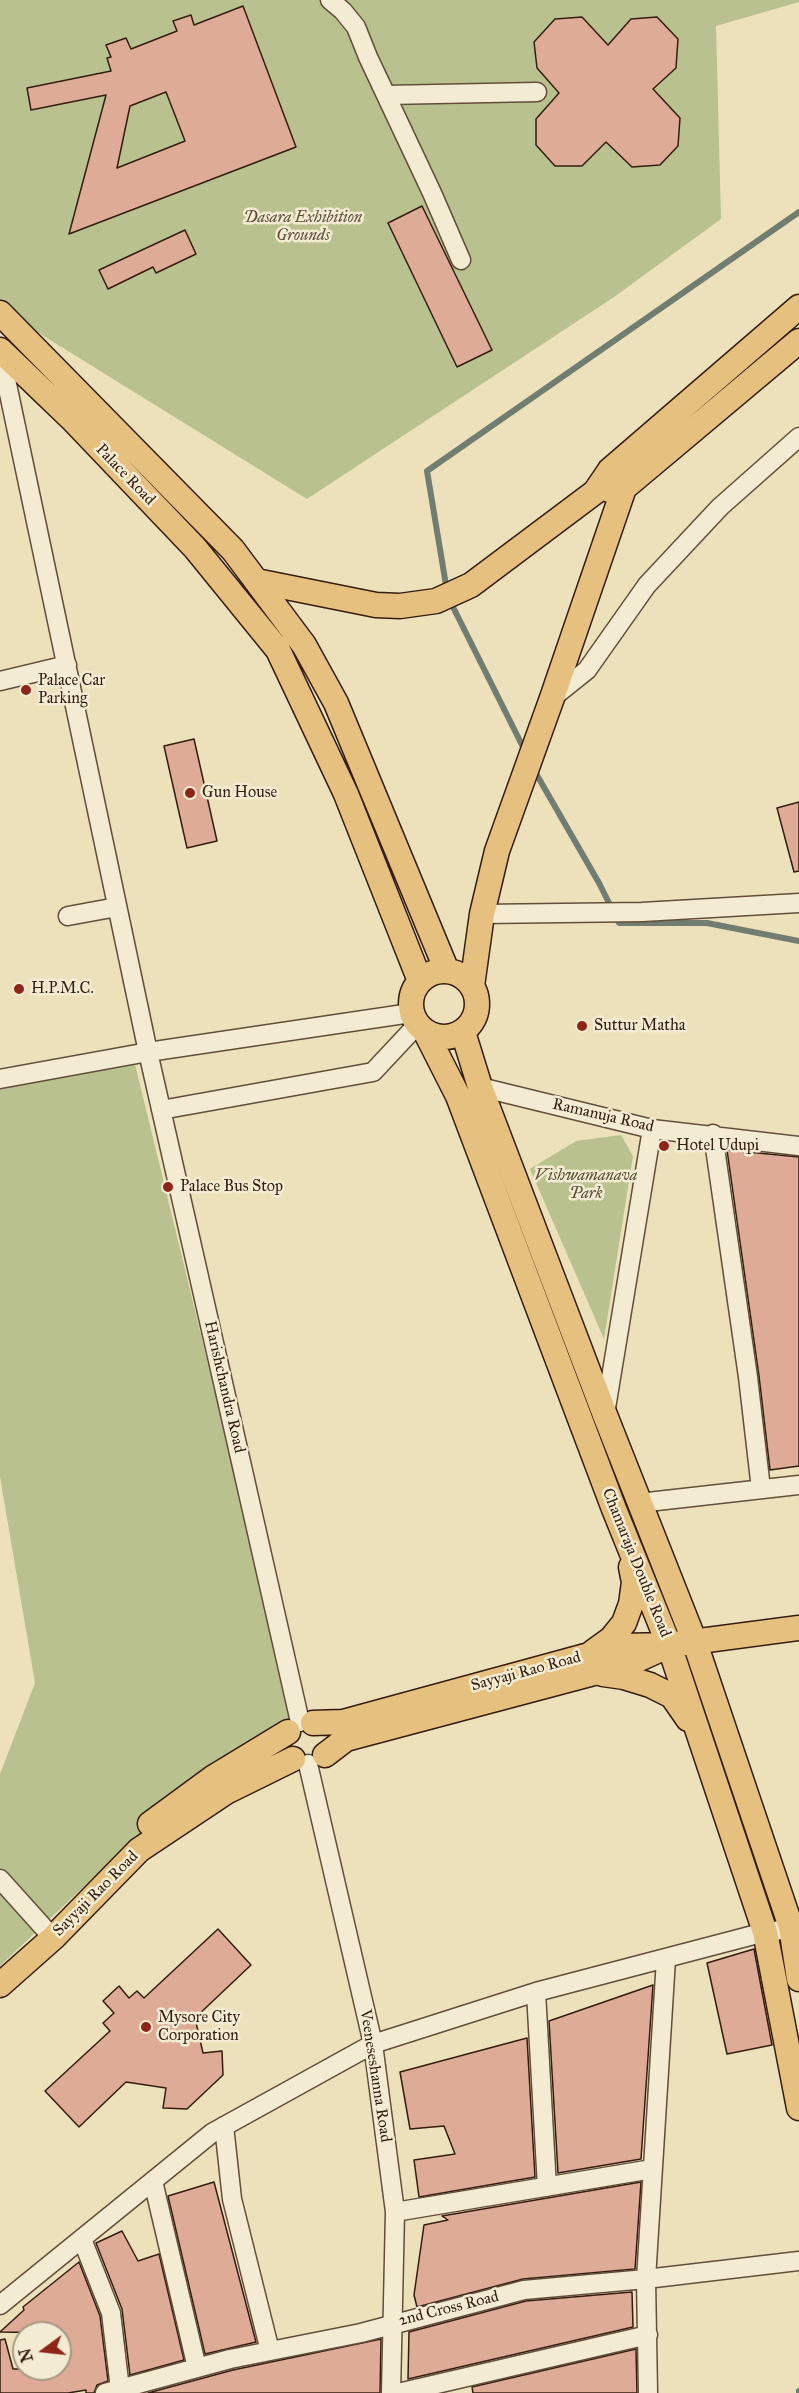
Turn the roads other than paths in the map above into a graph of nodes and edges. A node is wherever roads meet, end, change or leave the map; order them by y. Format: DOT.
graph roads {
  1 [pos="330,0"];
  2 [pos="537,92"];
  3 [pos="386,95"];
  4 [pos="461,260"];
  5 [pos="799,306"];
  6 [pos="0,314"];
  7 [pos="799,341"];
  8 [pos="0,350"];
  9 [pos="799,437"];
  10 [pos="617,479"];
  11 [pos="256,581"];
  12 [pos="67,665"];
  13 [pos="0,681"];
  14 [pos="552,698"];
  15 [pos="799,903"];
  16 [pos="117,907"];
  17 [pos="482,914"];
  18 [pos="68,916"];
  19 [pos="447,971"];
  20 [pos="420,981"];
  21 [pos="472,987"];
  22 [pos="418,1024"];
  23 [pos="463,1032"];
  24 [pos="148,1053"];
  25 [pos="0,1079"];
  26 [pos="480,1087"];
  27 [pos="161,1110"];
  28 [pos="652,1129"];
  29 [pos="713,1134"];
  30 [pos="799,1146"];
  31 [pos="605,1415"];
  32 [pos="761,1489"];
  33 [pos="798,1489"];
  34 [pos="639,1503"];
  35 [pos="627,1542"];
  36 [pos="799,1628"];
  37 [pos="694,1640"];
  38 [pos="669,1645"];
  39 [pos="592,1664"];
  40 [pos="301,1726"];
  41 [pos="705,1753"];
  42 [pos="309,1759"];
  43 [pos="0,1879"];
  44 [pos="795,1928"];
  45 [pos="47,1932"];
  46 [pos="765,1932"];
  47 [pos="666,1959"];
  48 [pos="0,1966"];
  49 [pos="799,1979"];
  50 [pos="0,1985"];
  51 [pos="536,1992"];
  52 [pos="374,2044"];
  53 [pos="799,2108"];
  54 [pos="224,2126"];
  55 [pos="652,2169"];
  56 [pos="153,2181"];
  57 [pos="547,2187"];
  58 [pos="394,2212"];
  59 [pos="82,2239"];
  60 [pos="799,2261"];
  61 [pos="646,2279"];
  62 [pos="0,2305"];
  63 [pos="391,2324"];
  64 [pos="648,2336"];
  65 [pos="270,2351"];
  66 [pos="197,2368"];
  67 [pos="112,2391"];
  68 [pos="391,2393"];
  69 [pos="398,2393"];
  70 [pos="648,2393"];
  1 -- 3 [label="street"];
  2 -- 3 [label="street"];
  3 -- 4 [label="street"];
  5 -- 10 [label="main road"];
  6 -- 11 [label="main road"];
  7 -- 10 [label="main road"];
  8 -- 12 [label="street, Harishchandra Road"];
  8 -- 20 [label="main road, Palace Road"];
  9 -- 14 [label="street"];
  10 -- 11 [label="main road"];
  10 -- 14 [label="main road"];
  11 -- 19 [label="main road"];
  12 -- 13 [label="street"];
  12 -- 16 [label="street, Harishchandra Road"];
  14 -- 17 [label="main road"];
  15 -- 17 [label="street"];
  16 -- 18 [label="street"];
  16 -- 24 [label="street, Harishchandra Road"];
  17 -- 21 [label="main road"];
  19 -- 20 [label="main road"];
  19 -- 21 [label="main road"];
  20 -- 22 [label="main road"];
  21 -- 23 [label="main road"];
  22 -- 23 [label="main road"];
  22 -- 24 [label="street"];
  22 -- 27 [label="street"];
  22 -- 35 [label="main road, Chamaraja Double Road"];
  23 -- 26 [label="main road, Chamaraja Double Road"];
  24 -- 25 [label="street"];
  24 -- 27 [label="street, Harishchandra Road"];
  26 -- 28 [label="street, Ramanuja Road"];
  26 -- 31 [label="main road, Chamaraja Double Road"];
  27 -- 40 [label="street, Harishchandra Road"];
  28 -- 29 [label="street, Ramanuja Road"];
  28 -- 31 [label="street"];
  29 -- 30 [label="street, Ramanuja Road"];
  29 -- 32 [label="street"];
  31 -- 34 [label="main road, Chamaraja Double Road"];
  32 -- 33 [label="street"];
  32 -- 34 [label="street"];
  34 -- 37 [label="main road, Chamaraja Double Road"];
  35 -- 38 [label="main road, Chamaraja Double Road"];
  35 -- 39 [label="main road"];
  36 -- 37 [label="main road, Sayyaji Rao Road"];
  37 -- 38 [label="main road, Sayyaji Rao Road"];
  37 -- 44 [label="main road, Chamaraja Double Road"];
  38 -- 39 [label="main road, Sayyaji Rao Road"];
  38 -- 41 [label="main road, Chamaraja Double Road"];
  39 -- 40 [label="main road, Sayyaji Rao Road"];
  39 -- 41 [label="main road"];
  39 -- 42 [label="main road, Sayyaji Rao Road"];
  40 -- 42 [label="main road"];
  40 -- 42 [label="main road"];
  40 -- 45 [label="main road, Sayyaji Rao Road"];
  41 -- 46 [label="main road, Chamaraja Double Road"];
  42 -- 45 [label="main road, Sayyaji Rao Road"];
  42 -- 52 [label="street, Veeneseshanna Road"];
  43 -- 45 [label="street"];
  44 -- 46 [label="street"];
  44 -- 49 [label="main road, Chamaraja Double Road"];
  45 -- 48 [label="main road, Sayyaji Rao Road"];
  45 -- 50 [label="main road, Sayyaji Rao Road"];
  46 -- 47 [label="street"];
  46 -- 53 [label="main road, Chamaraja Double Road"];
  47 -- 51 [label="street"];
  47 -- 55 [label="street"];
  51 -- 52 [label="street"];
  51 -- 57 [label="street"];
  52 -- 54 [label="street"];
  52 -- 58 [label="street, Veeneseshanna Road"];
  54 -- 56 [label="street"];
  54 -- 65 [label="street"];
  55 -- 57 [label="street"];
  55 -- 61 [label="street"];
  56 -- 59 [label="street"];
  56 -- 66 [label="street"];
  57 -- 58 [label="street"];
  58 -- 63 [label="street, Veeneseshanna Road"];
  59 -- 62 [label="street"];
  59 -- 67 [label="street"];
  60 -- 61 [label="street, 2nd Cross Road"];
  61 -- 63 [label="street, 2nd Cross Road"];
  61 -- 64 [label="street"];
  63 -- 65 [label="street, 2nd Cross Road"];
  63 -- 68 [label="street, Veeneseshanna Road"];
  64 -- 69 [label="street"];
  64 -- 70 [label="street"];
  65 -- 66 [label="street, 2nd Cross Road"];
  66 -- 67 [label="street, 2nd Cross Road"];
}
